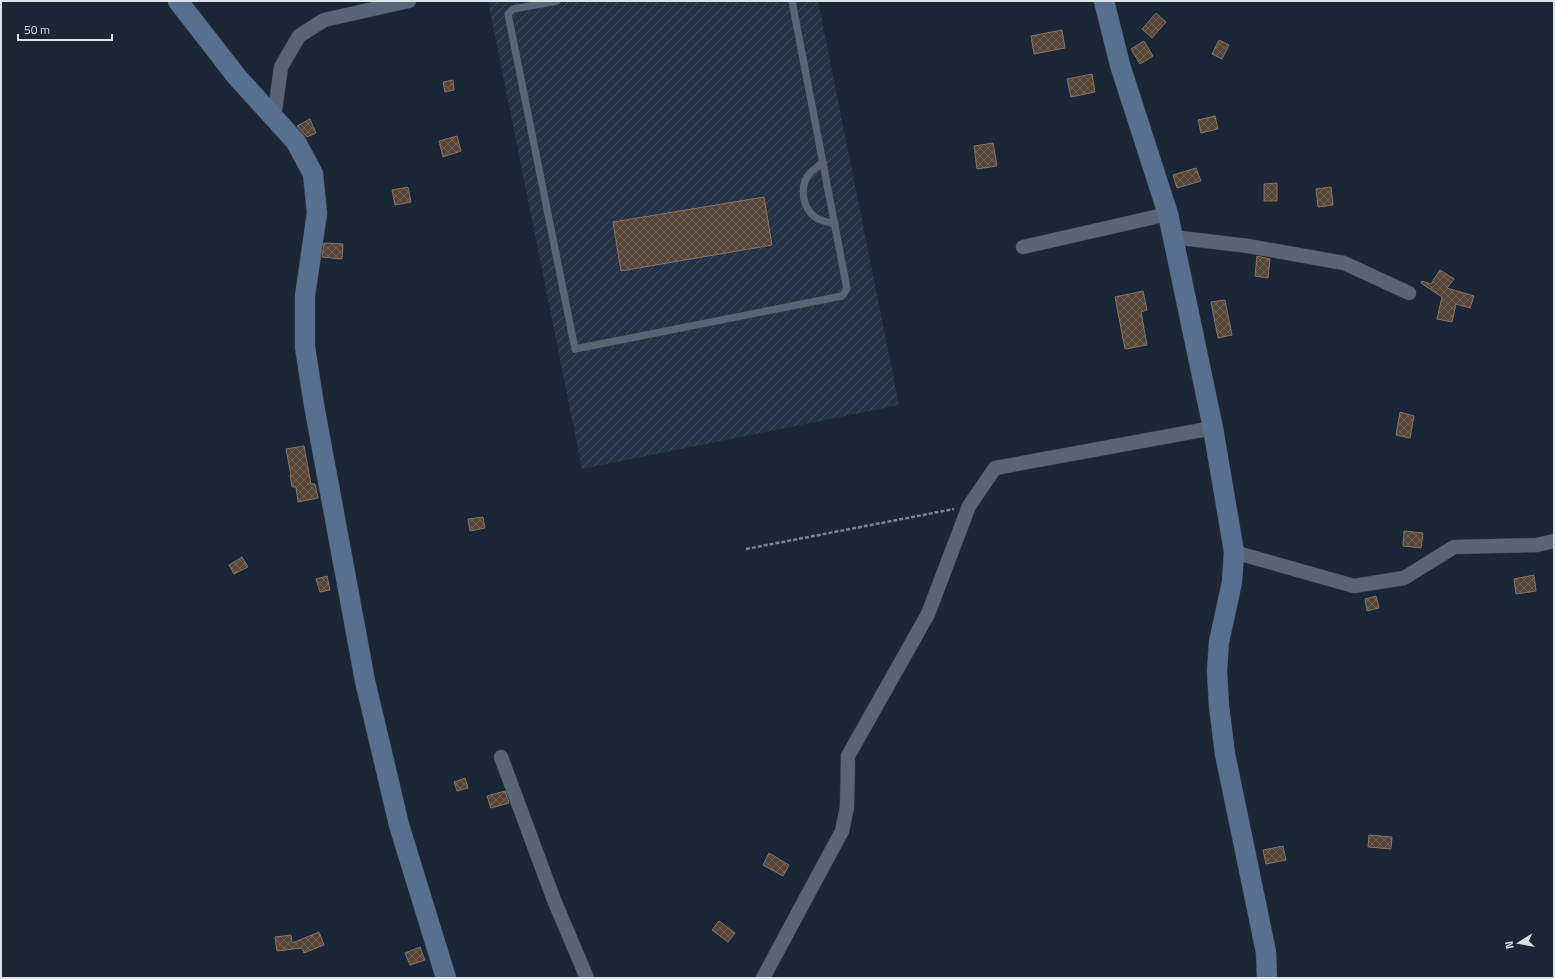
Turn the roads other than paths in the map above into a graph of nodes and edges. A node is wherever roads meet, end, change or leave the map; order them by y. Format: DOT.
graph roads {
  1 [pos="178,1"];
  2 [pos="409,1"];
  3 [pos="557,1"];
  4 [pos="792,1"];
  5 [pos="1104,1"];
  6 [pos="274,118"];
  7 [pos="823,162"];
  8 [pos="1168,214"];
  9 [pos="835,224"];
  10 [pos="1173,237"];
  11 [pos="1022,247"];
  12 [pos="1409,293"];
  13 [pos="1213,428"];
  14 [pos="1554,541"];
  15 [pos="1234,552"];
  16 [pos="501,757"];
  17 [pos="446,978"];
  18 [pos="587,978"];
  19 [pos="763,978"];
  20 [pos="1267,978"];
  1 -- 6 [label="street"];
  2 -- 6 [label="street"];
  3 -- 9 [label="lane"];
  4 -- 7 [label="lane"];
  5 -- 8 [label="street"];
  6 -- 17 [label="street"];
  7 -- 9 [label="lane"];
  7 -- 9 [label="lane"];
  8 -- 10 [label="street"];
  8 -- 11 [label="street"];
  10 -- 12 [label="street"];
  10 -- 13 [label="street"];
  13 -- 15 [label="street"];
  13 -- 19 [label="street"];
  14 -- 15 [label="street"];
  15 -- 20 [label="street"];
  16 -- 18 [label="street"];
}
